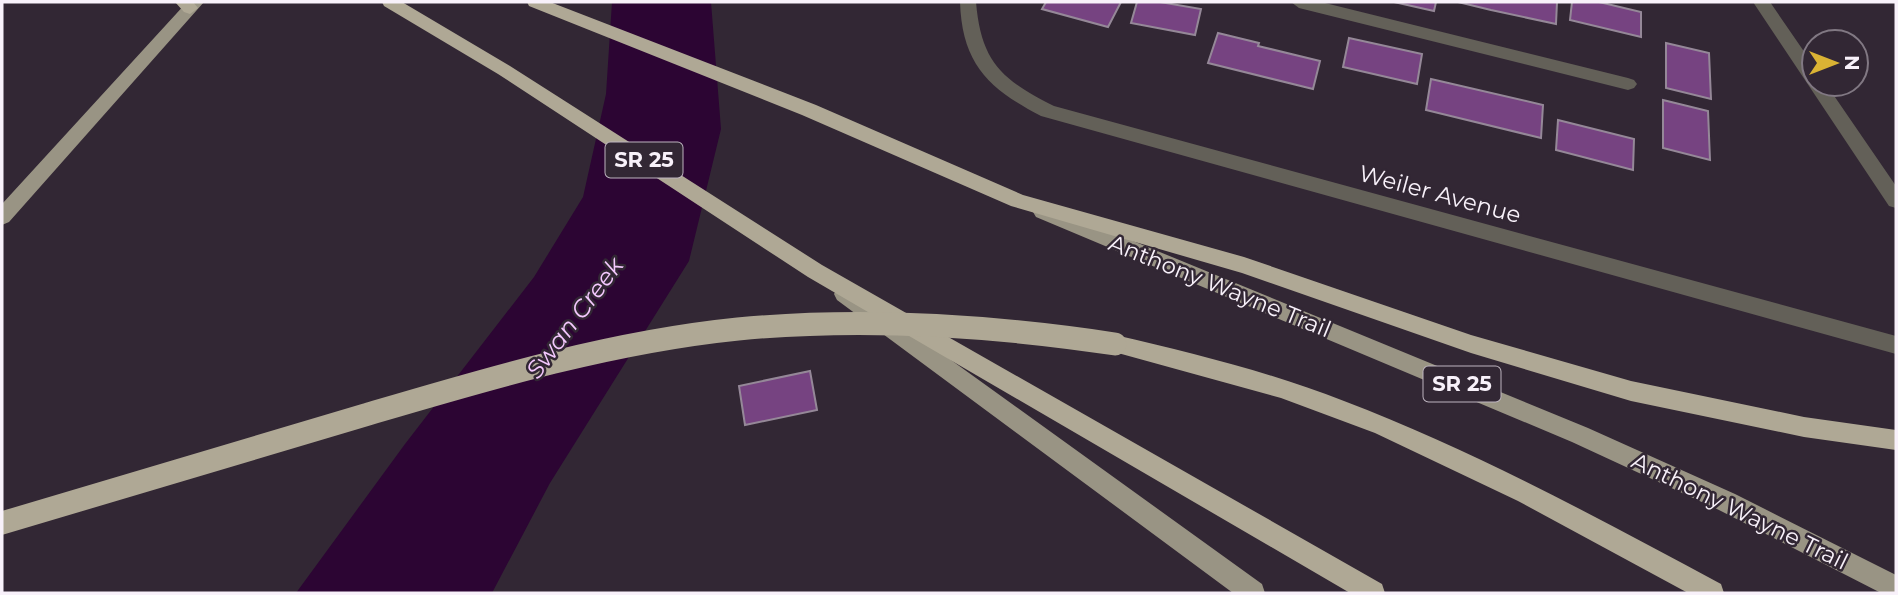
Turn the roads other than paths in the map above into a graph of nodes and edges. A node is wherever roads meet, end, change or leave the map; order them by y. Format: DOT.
graph roads {
  1 [pos="390,2"];
  2 [pos="536,2"];
  3 [pos="968,2"];
  4 [pos="1298,2"];
  5 [pos="1761,2"];
  6 [pos="190,4"];
  7 [pos="1800,60"];
  8 [pos="1628,84"];
  9 [pos="1826,98"];
  10 [pos="1018,201"];
  11 [pos="1896,201"];
  12 [pos="2,217"];
  13 [pos="815,271"];
  14 [pos="1896,345"];
  15 [pos="1896,440"];
  16 [pos="2,523"];
  17 [pos="1896,588"];
  18 [pos="1254,593"];
  19 [pos="1373,593"];
  20 [pos="1712,593"];
  1 -- 13 [label="highway, SR 25"];
  2 -- 10 [label="highway, Anthony Wayne Trail / SR 25"];
  3 -- 14 [label="street, Weiler Avenue"];
  4 -- 8 [label="street"];
  5 -- 7 [label="street"];
  6 -- 12 [label="main road"];
  9 -- 11 [label="street"];
  10 -- 15 [label="highway"];
  10 -- 17 [label="main road, Anthony Wayne Trail / SR 25"];
  13 -- 18 [label="main road, SR 25"];
  13 -- 19 [label="highway"];
  16 -- 20 [label="highway, bridge"];
}
